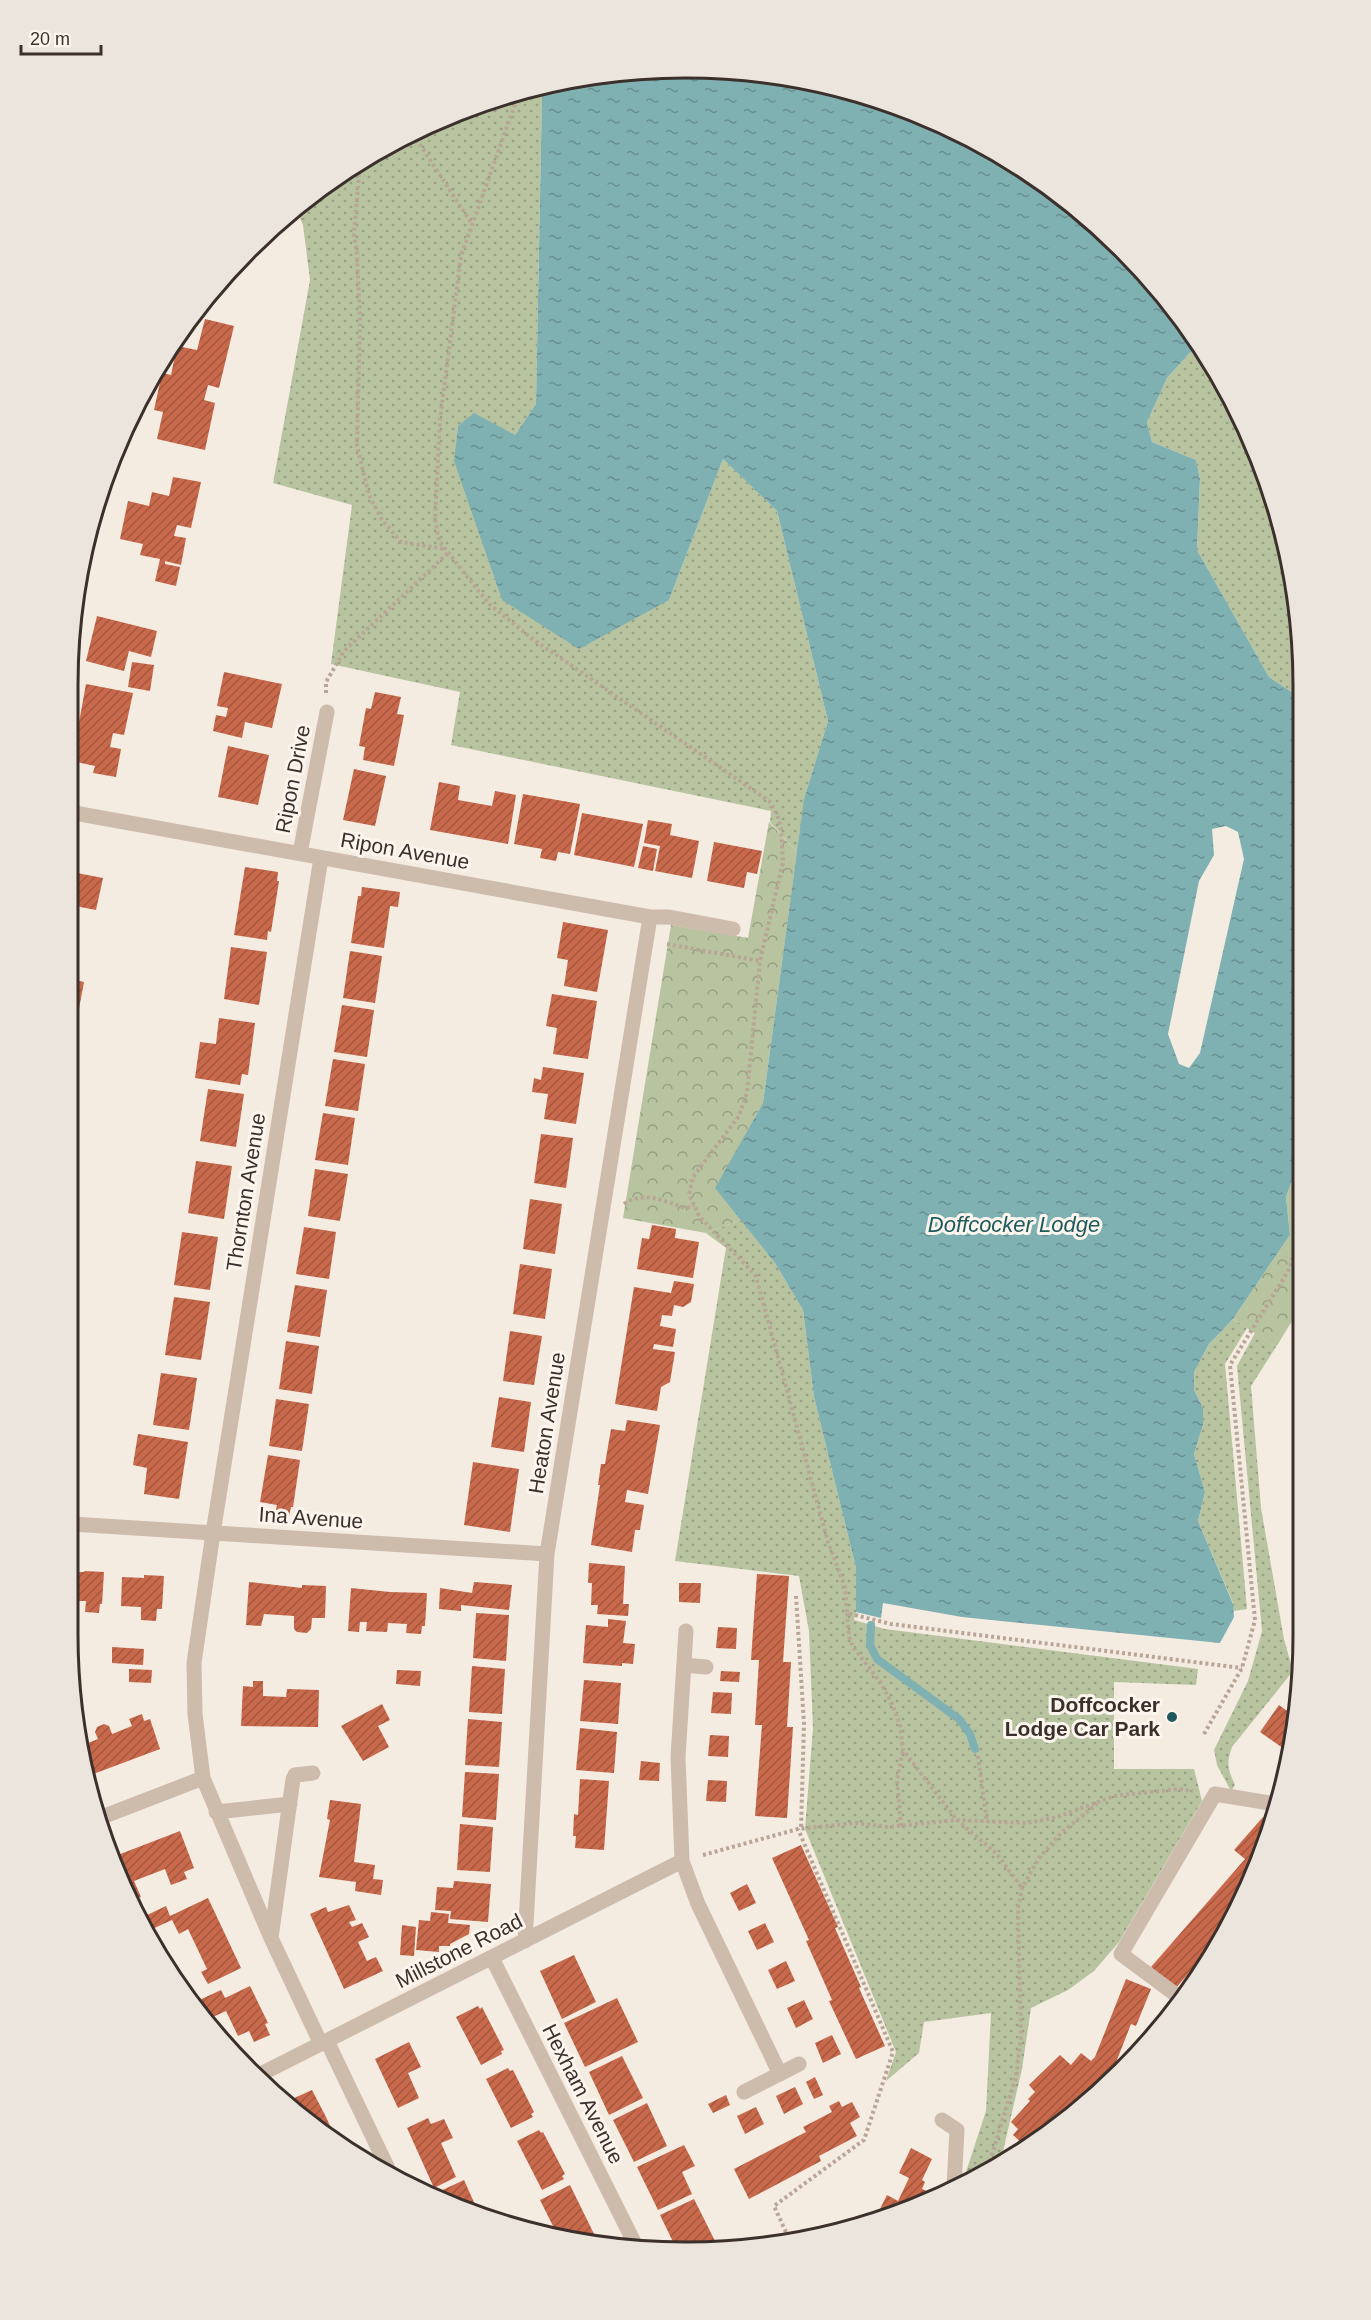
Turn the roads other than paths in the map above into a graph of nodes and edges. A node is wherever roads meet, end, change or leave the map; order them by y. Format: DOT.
graph roads {
  1 [pos="327,712"];
  2 [pos="78,814"];
  3 [pos="300,853"];
  4 [pos="321,858"];
  5 [pos="650,917"];
  6 [pos="733,929"];
  7 [pos="78,1524"];
  8 [pos="213,1533"];
  9 [pos="547,1554"];
  10 [pos="686,1631"];
  11 [pos="684,1665"];
  12 [pos="706,1667"];
  13 [pos="313,1773"];
  14 [pos="203,1778"];
  15 [pos="1269,1803"];
  16 [pos="290,1804"];
  17 [pos="216,1812"];
  18 [pos="106,1816"];
  19 [pos="682,1861"];
  20 [pos="270,1938"];
  21 [pos="525,1941"];
  22 [pos="492,1958"];
  23 [pos="1175,1994"];
  24 [pos="324,2042"];
  25 [pos="799,2064"];
  26 [pos="265,2072"];
  27 [pos="780,2074"];
  28 [pos="744,2092"];
  29 [pos="942,2120"];
  30 [pos="385,2162"];
  31 [pos="954,2179"];
  32 [pos="633,2240"];
  1 -- 3 [label="street, Ripon Drive"];
  2 -- 3 [label="street, Ripon Avenue"];
  3 -- 4 [label="street, Ripon Avenue"];
  4 -- 5 [label="street, Ripon Avenue"];
  4 -- 8 [label="street, Thornton Avenue"];
  5 -- 6 [label="street, Ripon Avenue"];
  5 -- 9 [label="street, Heaton Avenue"];
  7 -- 8 [label="street, Ina Avenue"];
  8 -- 9 [label="street, Ina Avenue"];
  8 -- 14 [label="street, Thornton Avenue"];
  9 -- 21 [label="street, Heaton Avenue"];
  10 -- 11 [label="street"];
  11 -- 12 [label="street"];
  11 -- 19 [label="street"];
  13 -- 16 [label="street"];
  14 -- 17 [label="street, Thornton Avenue"];
  14 -- 18 [label="street"];
  15 -- 23 [label="street"];
  16 -- 17 [label="street"];
  16 -- 20 [label="street"];
  17 -- 20 [label="street, Thornton Avenue"];
  19 -- 21 [label="street, Millstone Road"];
  19 -- 27 [label="street"];
  20 -- 24 [label="street, Thornton Avenue"];
  21 -- 22 [label="street, Millstone Road"];
  22 -- 24 [label="street, Millstone Road"];
  22 -- 32 [label="street, Hexham Avenue"];
  24 -- 26 [label="street, Millstone Road"];
  24 -- 30 [label="street, Thornton Avenue"];
  25 -- 27 [label="street"];
  27 -- 28 [label="street"];
  29 -- 31 [label="street"];
}
